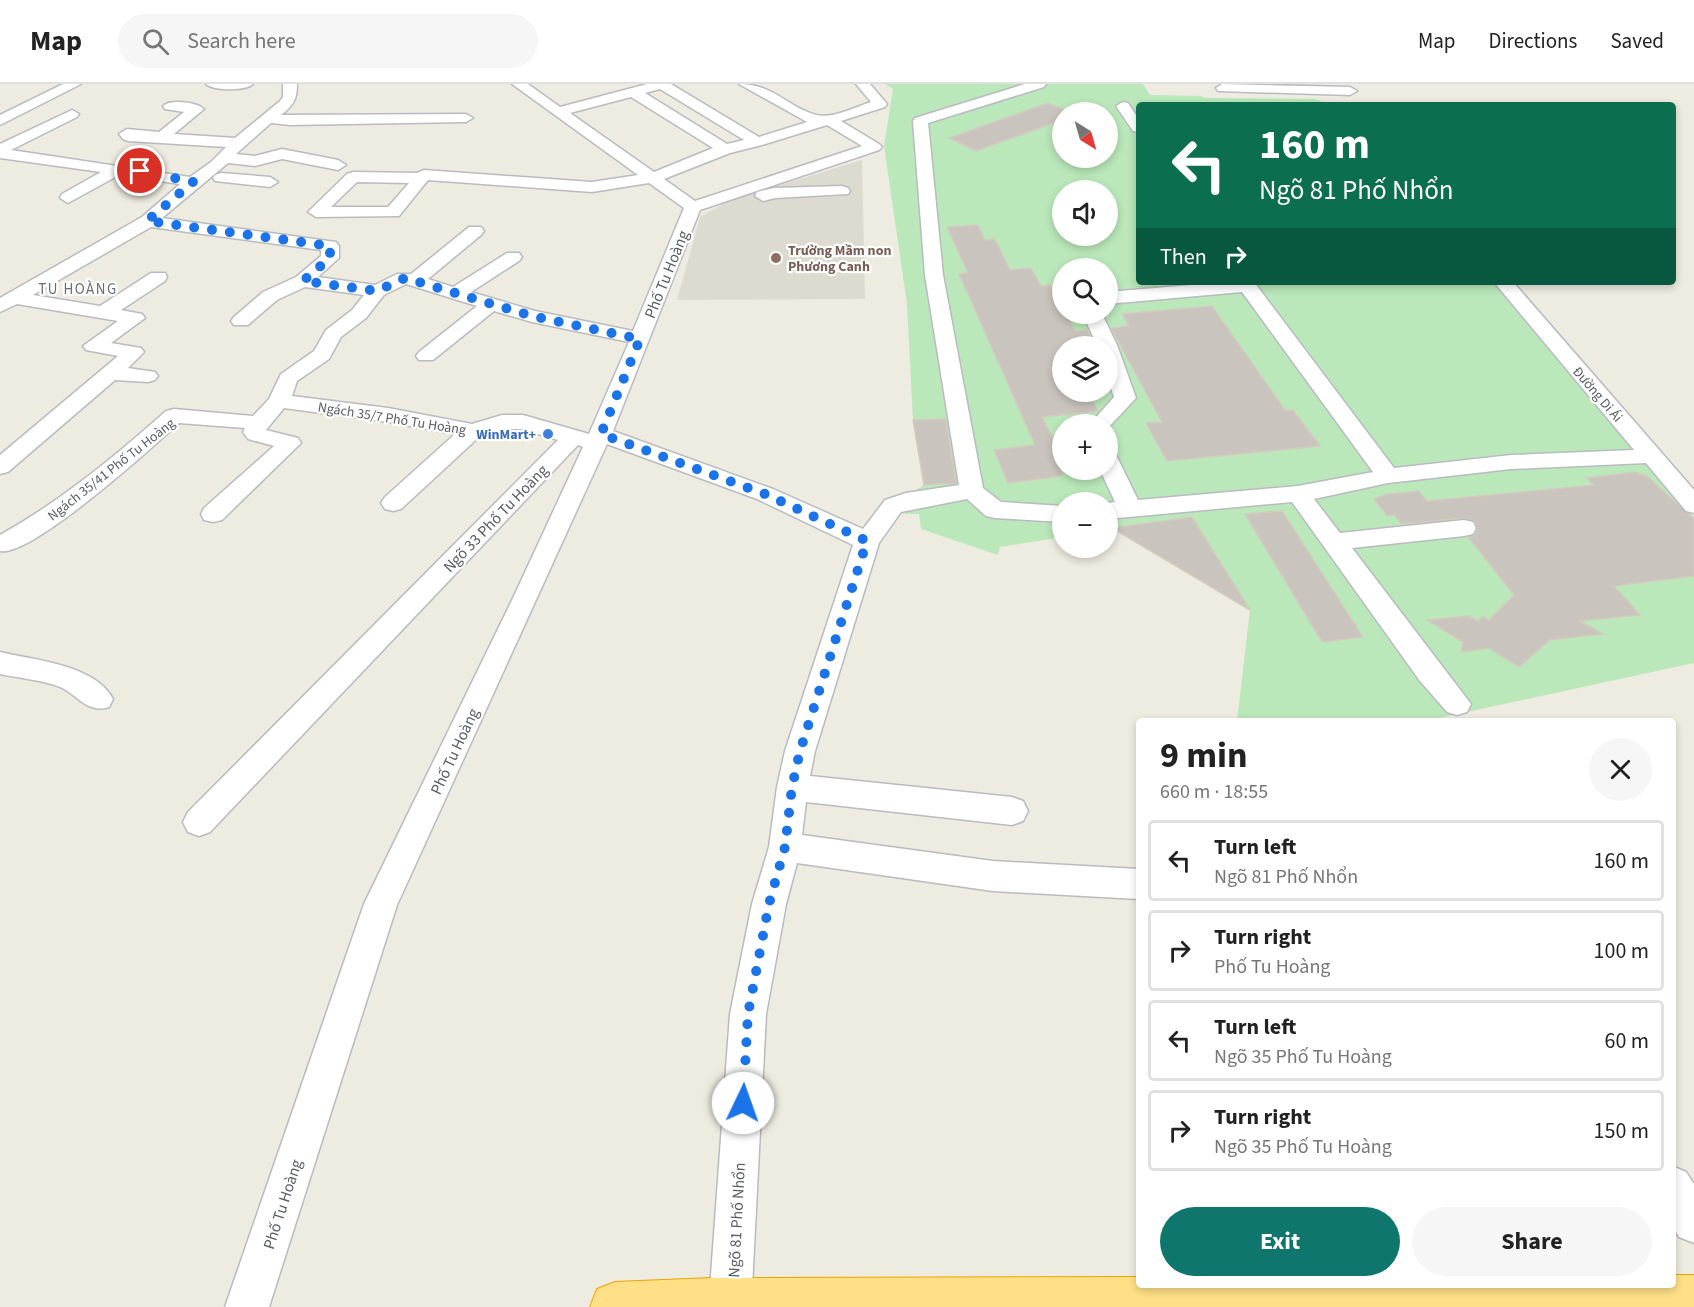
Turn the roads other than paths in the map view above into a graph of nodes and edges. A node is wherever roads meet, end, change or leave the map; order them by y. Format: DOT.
graph roads {
  1 [pos="74,84"];
  2 [pos="246,84"];
  3 [pos="290,84"];
  4 [pos="550,84"];
  5 [pos="662,84"];
  6 [pos="746,84"];
  7 [pos="863,84"];
  8 [pos="1039,84"];
  9 [pos="222,86"];
  10 [pos="524,87"];
  11 [pos="1223,88"];
  12 [pos="1348,88"];
  13 [pos="633,92"];
  14 [pos="1359,102"];
  15 [pos="170,106"];
  16 [pos="327,106"];
  17 [pos="1123,106"];
  18 [pos="557,112"];
  19 [pos="72,114"];
  20 [pos="269,118"];
  21 [pos="466,118"];
  22 [pos="319,120"];
  23 [pos="829,120"];
  24 [pos="0,121"];
  25 [pos="1136,125"];
  26 [pos="235,127"];
  27 [pos="255,129"];
  28 [pos="133,133"];
  29 [pos="162,137"];
  30 [pos="757,142"];
  31 [pos="237,143"];
  32 [pos="725,149"];
  33 [pos="0,152"];
  34 [pos="18,157"];
  35 [pos="225,158"];
  36 [pos="312,159"];
  37 [pos="0,165"];
  38 [pos="338,165"];
  39 [pos="118,169"];
  40 [pos="421,178"];
  41 [pos="653,178"];
  42 [pos="197,179"];
  43 [pos="238,179"];
  44 [pos="270,182"];
  45 [pos="740,191"];
  46 [pos="842,191"];
  47 [pos="68,198"];
  48 [pos="693,207"];
  49 [pos="348,212"];
  50 [pos="147,221"];
  51 [pos="475,231"];
  52 [pos="307,243"];
  53 [pos="513,257"];
  54 [pos="158,277"];
  55 [pos="303,281"];
  56 [pos="414,281"];
  57 [pos="1235,285"];
  58 [pos="1246,285"];
  59 [pos="1506,285"];
  60 [pos="377,291"];
  61 [pos="456,293"];
  62 [pos="1118,297"];
  63 [pos="8,302"];
  64 [pos="492,304"];
  65 [pos="105,312"];
  66 [pos="241,321"];
  67 [pos="1097,324"];
  68 [pos="640,339"];
  69 [pos="426,356"];
  70 [pos="109,373"];
  71 [pos="148,376"];
  72 [pos="279,401"];
  73 [pos="1110,414"];
  74 [pos="259,423"];
  75 [pos="472,431"];
  76 [pos="590,438"];
  77 [pos="1652,456"];
  78 [pos="0,467"];
  79 [pos="1388,476"];
  80 [pos="1112,480"];
  81 [pos="972,491"];
  82 [pos="1298,494"];
  83 [pos="393,503"];
  84 [pos="1694,506"];
  85 [pos="1119,510"];
  86 [pos="1052,513"];
  87 [pos="213,514"];
  88 [pos="1464,528"];
  89 [pos="867,541"];
  90 [pos="1333,542"];
  91 [pos="4,544"];
  92 [pos="0,663"];
  93 [pos="99,699"];
  94 [pos="1457,704"];
  95 [pos="792,787"];
  96 [pos="1012,811"];
  97 [pos="199,822"];
  98 [pos="785,847"];
  99 [pos="1136,884"];
  100 [pos="1676,1193"];
  101 [pos="1694,1222"];
  102 [pos="1478,1293"];
  103 [pos="1694,1300"];
  104 [pos="719,1304"];
  105 [pos="248,1307"];
  106 [pos="615,1307"];
  1 -- 24 [label="street"];
  2 -- 9 [label="street"];
  3 -- 20 [label="street"];
  4 -- 10 [label="street"];
  5 -- 13 [label="street"];
  5 -- 30 [label="street"];
  6 -- 23 [label="street"];
  7 -- 23 [label="street"];
  8 -- 81 [label="street"];
  10 -- 18 [label="street"];
  11 -- 12 [label="street"];
  12 -- 14 [label="street"];
  13 -- 18 [label="street"];
  13 -- 32 [label="street"];
  15 -- 29 [label="street"];
  16 -- 22 [label="street"];
  17 -- 25 [label="street"];
  18 -- 41 [label="street"];
  19 -- 33 [label="street"];
  20 -- 22 [label="street"];
  20 -- 27 [label="street"];
  21 -- 22 [label="street"];
  23 -- 30 [label="street"];
  23 -- 45 [label="street"];
  26 -- 27 [label="street"];
  27 -- 31 [label="street"];
  28 -- 29 [label="street"];
  29 -- 31 [label="street"];
  30 -- 32 [label="street"];
  31 -- 35 [label="street"];
  32 -- 41 [label="street"];
  33 -- 34 [label="street"];
  34 -- 37 [label="street"];
  34 -- 39 [label="street"];
  35 -- 36 [label="street"];
  35 -- 42 [label="street"];
  36 -- 38 [label="street"];
  36 -- 43 [label="street"];
  39 -- 42 [label="street"];
  39 -- 47 [label="street"];
  40 -- 41 [label="street"];
  40 -- 49 [label="street"];
  40 -- 49 [label="street"];
  41 -- 48 [label="street"];
  42 -- 43 [label="street"];
  42 -- 50 [label="street"];
  43 -- 44 [label="street"];
  45 -- 46 [label="street"];
  45 -- 48 [label="street"];
  48 -- 68 [label="street, Phố Tu Hoàng"];
  49 -- 52 [label="street"];
  50 -- 52 [label="street"];
  50 -- 63 [label="street"];
  51 -- 56 [label="street"];
  52 -- 55 [label="street"];
  53 -- 61 [label="street"];
  54 -- 65 [label="street"];
  55 -- 60 [label="street"];
  55 -- 66 [label="street"];
  56 -- 60 [label="street"];
  56 -- 61 [label="street"];
  57 -- 62 [label="street"];
  58 -- 79 [label="street"];
  59 -- 77 [label="street, Đường Di Ái"];
  60 -- 72 [label="street"];
  61 -- 64 [label="street"];
  63 -- 65 [label="street"];
  64 -- 68 [label="street"];
  64 -- 69 [label="street"];
  65 -- 70 [label="street"];
  67 -- 73 [label="street"];
  68 -- 76 [label="street, Phố Tu Hoàng"];
  70 -- 71 [label="street"];
  70 -- 78 [label="street"];
  72 -- 74 [label="street"];
  72 -- 75 [label="street, Ngách 35/7 Phố Tu Hoàng"];
  74 -- 87 [label="street"];
  74 -- 91 [label="street, Ngách 35/41 Phố Tu Hoàng"];
  75 -- 76 [label="street, Ngách 35/7 Phố Tu Hoàng"];
  75 -- 83 [label="street"];
  76 -- 89 [label="street"];
  76 -- 97 [label="street, Ngõ 33 Phố Tu Hoàng"];
  76 -- 105 [label="street, Phố Tu Hoàng"];
  77 -- 79 [label="street"];
  77 -- 84 [label="street, Đường Di Ái"];
  79 -- 82 [label="street"];
  80 -- 85 [label="street"];
  81 -- 86 [label="street"];
  81 -- 89 [label="street, Ngõ 81 Phố Nhổn"];
  82 -- 85 [label="street"];
  82 -- 90 [label="street"];
  88 -- 90 [label="street"];
  89 -- 95 [label="street, Ngõ 81 Phố Nhổn"];
  90 -- 94 [label="street"];
  92 -- 93 [label="street"];
  95 -- 96 [label="street"];
  95 -- 98 [label="street, Ngõ 81 Phố Nhổn"];
  98 -- 99 [label="street"];
  98 -- 104 [label="street, Ngõ 81 Phố Nhổn"];
  100 -- 101 [label="street"];
  102 -- 103 [label="highway"];
  102 -- 104 [label="highway"];
  104 -- 106 [label="highway"];
}
